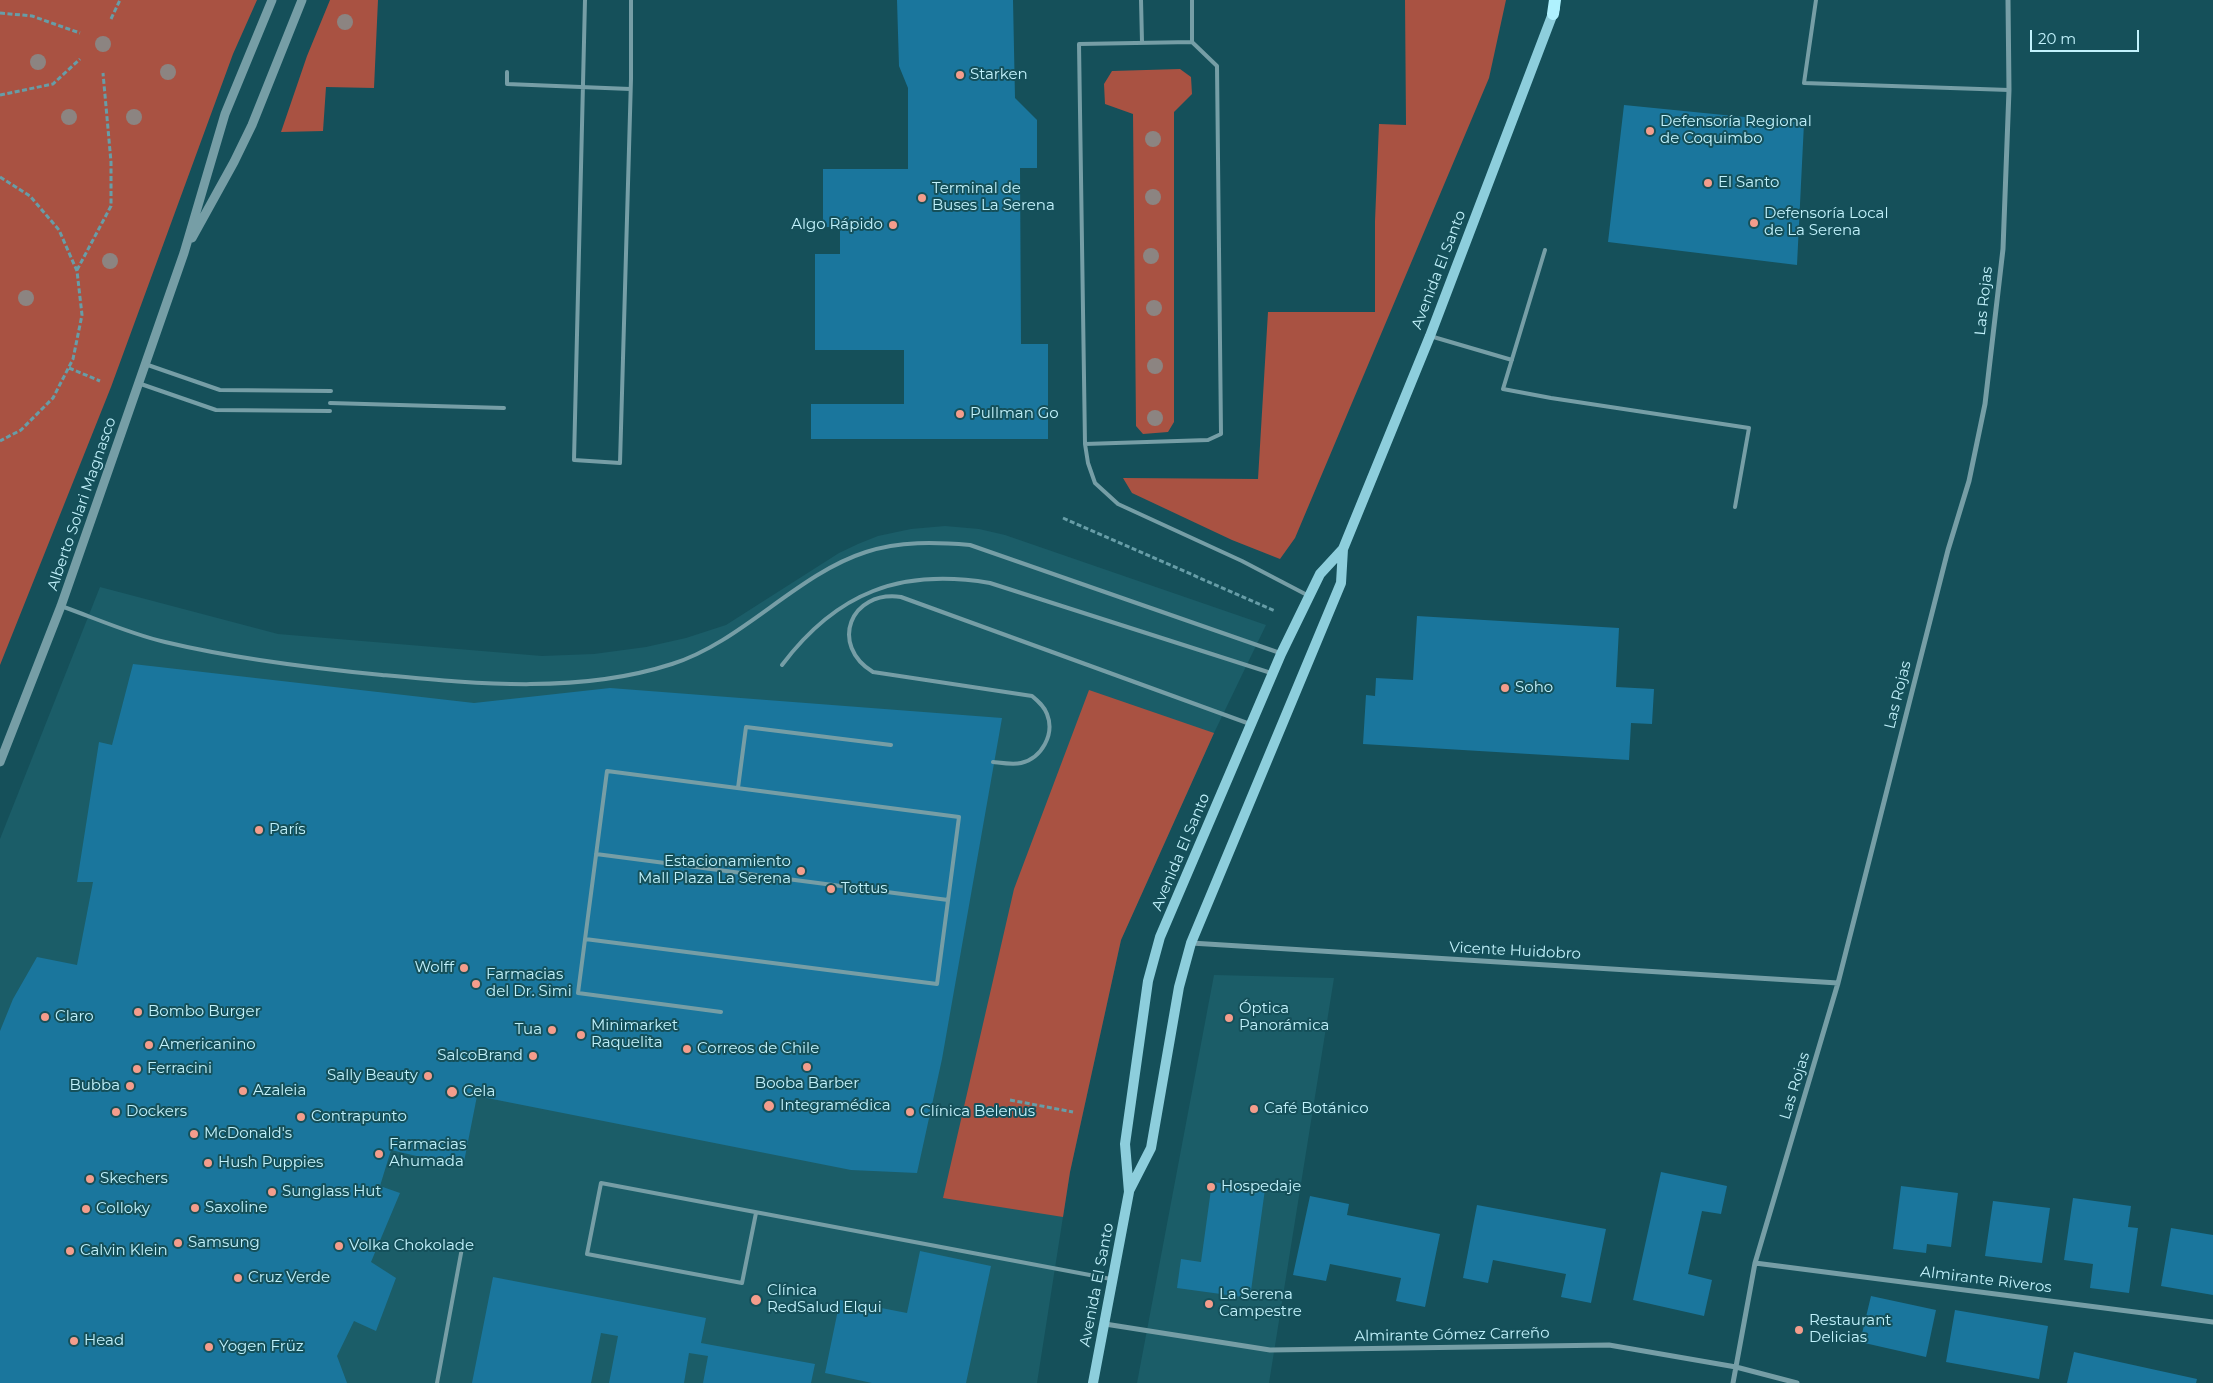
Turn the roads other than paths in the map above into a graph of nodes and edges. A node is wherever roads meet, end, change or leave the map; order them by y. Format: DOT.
graph roads {
  1 [pos="272,0"];
  2 [pos="302,0"];
  3 [pos="585,0"];
  4 [pos="631,0"];
  5 [pos="1141,0"];
  6 [pos="1192,0"];
  7 [pos="1554,0"];
  8 [pos="1559,0"];
  9 [pos="1816,0"];
  10 [pos="2008,0"];
  11 [pos="1552,14"];
  12 [pos="1142,42"];
  13 [pos="1192,42"];
  14 [pos="507,72"];
  15 [pos="584,87"];
  16 [pos="630,89"];
  17 [pos="2008,90"];
  18 [pos="1545,250"];
  19 [pos="184,253"];
  20 [pos="1430,336"];
  21 [pos="1512,360"];
  22 [pos="145,364"];
  23 [pos="138,383"];
  24 [pos="331,391"];
  25 [pos="330,403"];
  26 [pos="504,408"];
  27 [pos="330,411"];
  28 [pos="1086,444"];
  29 [pos="1735,507"];
  30 [pos="1343,548"];
  31 [pos="1309,596"];
  32 [pos="61,606"];
  33 [pos="1281,654"];
  34 [pos="782,665"];
  35 [pos="1273,674"];
  36 [pos="1252,725"];
  37 [pos="891,745"];
  38 [pos="0,762"];
  39 [pos="993,762"];
  40 [pos="738,788"];
  41 [pos="596,854"];
  42 [pos="948,900"];
  43 [pos="585,938"];
  44 [pos="1191,943"];
  45 [pos="1838,983"];
  46 [pos="722,1012"];
  47 [pos="1129,1192"];
  48 [pos="756,1213"];
  49 [pos="462,1248"];
  50 [pos="1755,1263"];
  51 [pos="1113,1280"];
  52 [pos="2213,1322"];
  53 [pos="1105,1324"];
  54 [pos="1736,1367"];
  55 [pos="437,1383"];
  56 [pos="1093,1383"];
  57 [pos="1733,1383"];
  58 [pos="1797,1383"];
  1 -- 19 [label="street, Alberto Solari Magnasco"];
  2 -- 19 [label="street, Alberto Solari Magnasco"];
  3 -- 15 [label="lane"];
  4 -- 16 [label="lane"];
  5 -- 12 [label="lane"];
  6 -- 13 [label="lane"];
  7 -- 11 [label="main road"];
  8 -- 11 [label="main road, Avenida El Santo"];
  9 -- 17 [label="lane"];
  10 -- 17 [label="street, Las Rojas"];
  11 -- 20 [label="main road, Avenida El Santo"];
  12 -- 13 [label="lane"];
  12 -- 28 [label="lane"];
  13 -- 28 [label="lane"];
  14 -- 15 [label="lane"];
  15 -- 16 [label="lane"];
  15 -- 16 [label="lane"];
  17 -- 45 [label="street, Las Rojas"];
  18 -- 21 [label="lane"];
  19 -- 22 [label="street, Alberto Solari Magnasco"];
  20 -- 21 [label="lane"];
  20 -- 30 [label="main road, Avenida El Santo"];
  21 -- 29 [label="lane"];
  22 -- 23 [label="street, Alberto Solari Magnasco"];
  22 -- 24 [label="lane"];
  23 -- 27 [label="lane"];
  23 -- 32 [label="street, Alberto Solari Magnasco"];
  25 -- 26 [label="lane"];
  28 -- 31 [label="lane"];
  30 -- 31 [label="main road, Avenida El Santo"];
  30 -- 44 [label="main road, Avenida El Santo"];
  31 -- 33 [label="main road, Avenida El Santo"];
  32 -- 33 [label="lane"];
  32 -- 38 [label="street, Alberto Solari Magnasco"];
  33 -- 35 [label="main road, Avenida El Santo"];
  34 -- 35 [label="lane"];
  35 -- 36 [label="main road, Avenida El Santo"];
  36 -- 39 [label="lane"];
  36 -- 47 [label="main road, Avenida El Santo"];
  37 -- 40 [label="lane"];
  40 -- 41 [label="lane"];
  40 -- 42 [label="lane"];
  41 -- 42 [label="lane"];
  41 -- 43 [label="lane"];
  42 -- 43 [label="lane"];
  43 -- 46 [label="lane"];
  44 -- 45 [label="street, Vicente Huidobro"];
  44 -- 47 [label="main road, Avenida El Santo"];
  45 -- 50 [label="street, Las Rojas"];
  47 -- 51 [label="main road, Avenida El Santo"];
  48 -- 48 [label="lane"];
  48 -- 51 [label="lane"];
  49 -- 55 [label="lane"];
  50 -- 52 [label="street, Almirante Riveros"];
  50 -- 54 [label="street, Las Rojas"];
  51 -- 53 [label="main road, Avenida El Santo"];
  53 -- 54 [label="street, Almirante Gómez Carreño"];
  53 -- 56 [label="main road, Avenida El Santo"];
  54 -- 57 [label="street, Las Rojas"];
  54 -- 58 [label="street, Almirante Gómez Carreño"];
}
